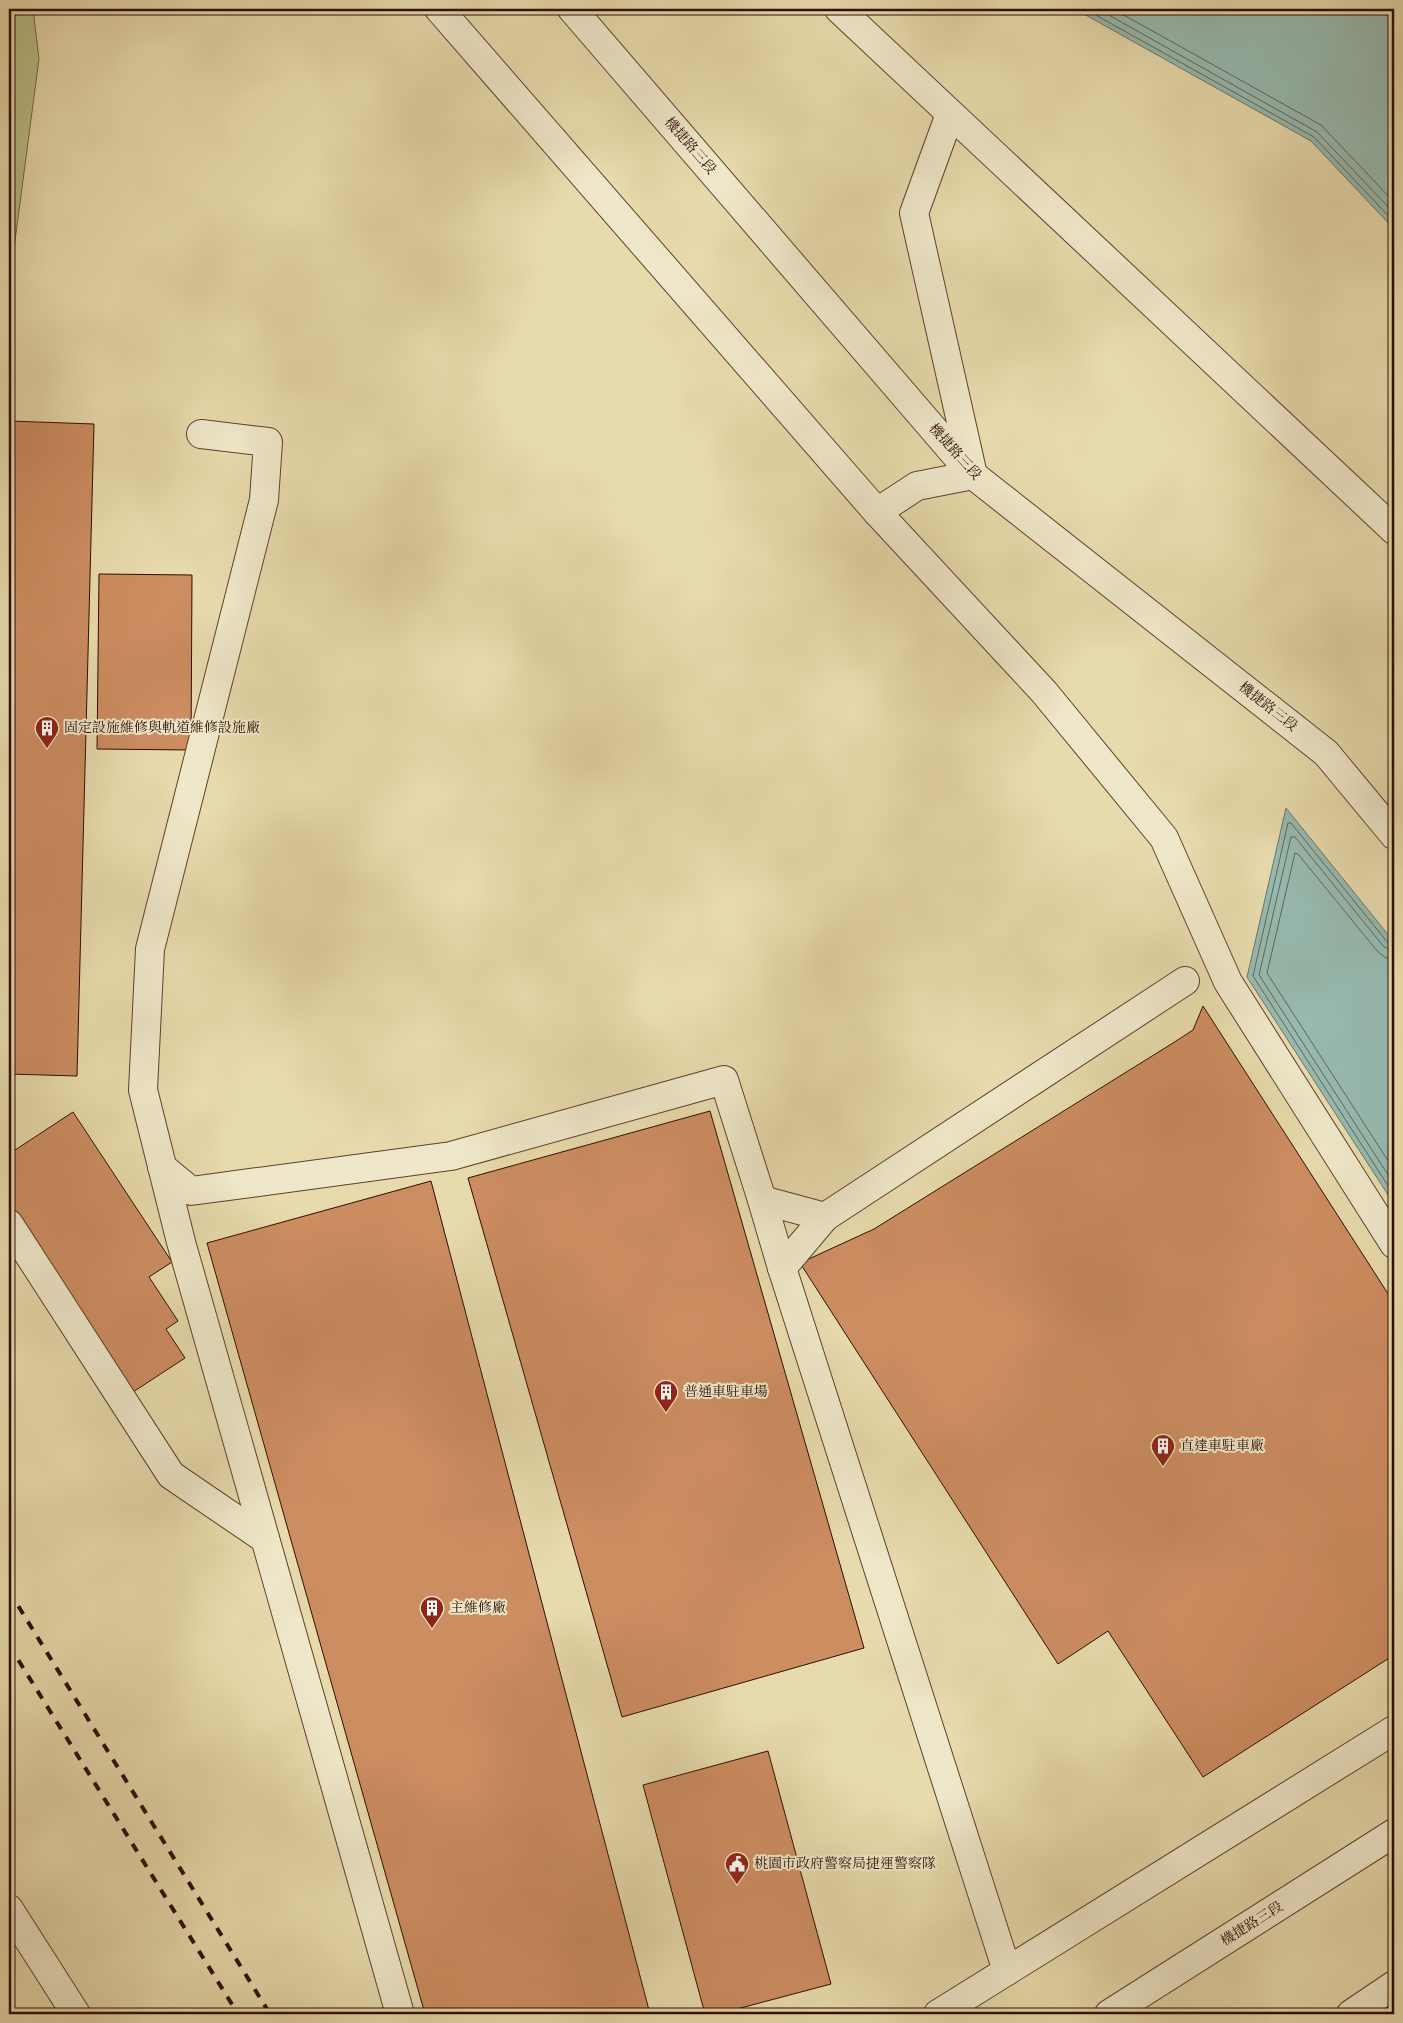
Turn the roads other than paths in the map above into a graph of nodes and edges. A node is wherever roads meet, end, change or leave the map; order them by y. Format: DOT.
graph roads {
  1 [pos="439,9"];
  2 [pos="572,9"];
  3 [pos="839,9"];
  4 [pos="950,114"];
  5 [pos="201,434"];
  6 [pos="972,475"];
  7 [pos="877,512"];
  8 [pos="1394,530"];
  9 [pos="1394,836"];
  10 [pos="1185,981"];
  11 [pos="162,1167"];
  12 [pos="762,1200"];
  13 [pos="824,1217"];
  14 [pos="9,1224"];
  15 [pos="1394,1244"];
  16 [pos="782,1268"];
  17 [pos="265,1539"];
  18 [pos="1394,1730"];
  19 [pos="1394,1833"];
  20 [pos="9,1909"];
  21 [pos="1007,1972"];
  22 [pos="1394,1985"];
  23 [pos="76,2014"];
  24 [pos="400,2014"];
  25 [pos="938,2014"];
  26 [pos="1109,2014"];
  27 [pos="1351,2014"];
  1 -- 7 [label="street"];
  2 -- 6 [label="street, 機捷路三段"];
  3 -- 4 [label="street"];
  4 -- 6 [label="street"];
  4 -- 8 [label="street"];
  5 -- 11 [label="street"];
  6 -- 7 [label="street"];
  6 -- 9 [label="street, 機捷路三段"];
  7 -- 15 [label="street"];
  10 -- 13 [label="street"];
  11 -- 12 [label="street"];
  11 -- 17 [label="street"];
  12 -- 13 [label="street"];
  12 -- 16 [label="street"];
  13 -- 16 [label="street"];
  14 -- 17 [label="street"];
  16 -- 21 [label="street"];
  17 -- 24 [label="street"];
  18 -- 21 [label="street"];
  19 -- 26 [label="street, 機捷路三段"];
  20 -- 23 [label="street"];
  21 -- 25 [label="street"];
  22 -- 27 [label="street"];
}
